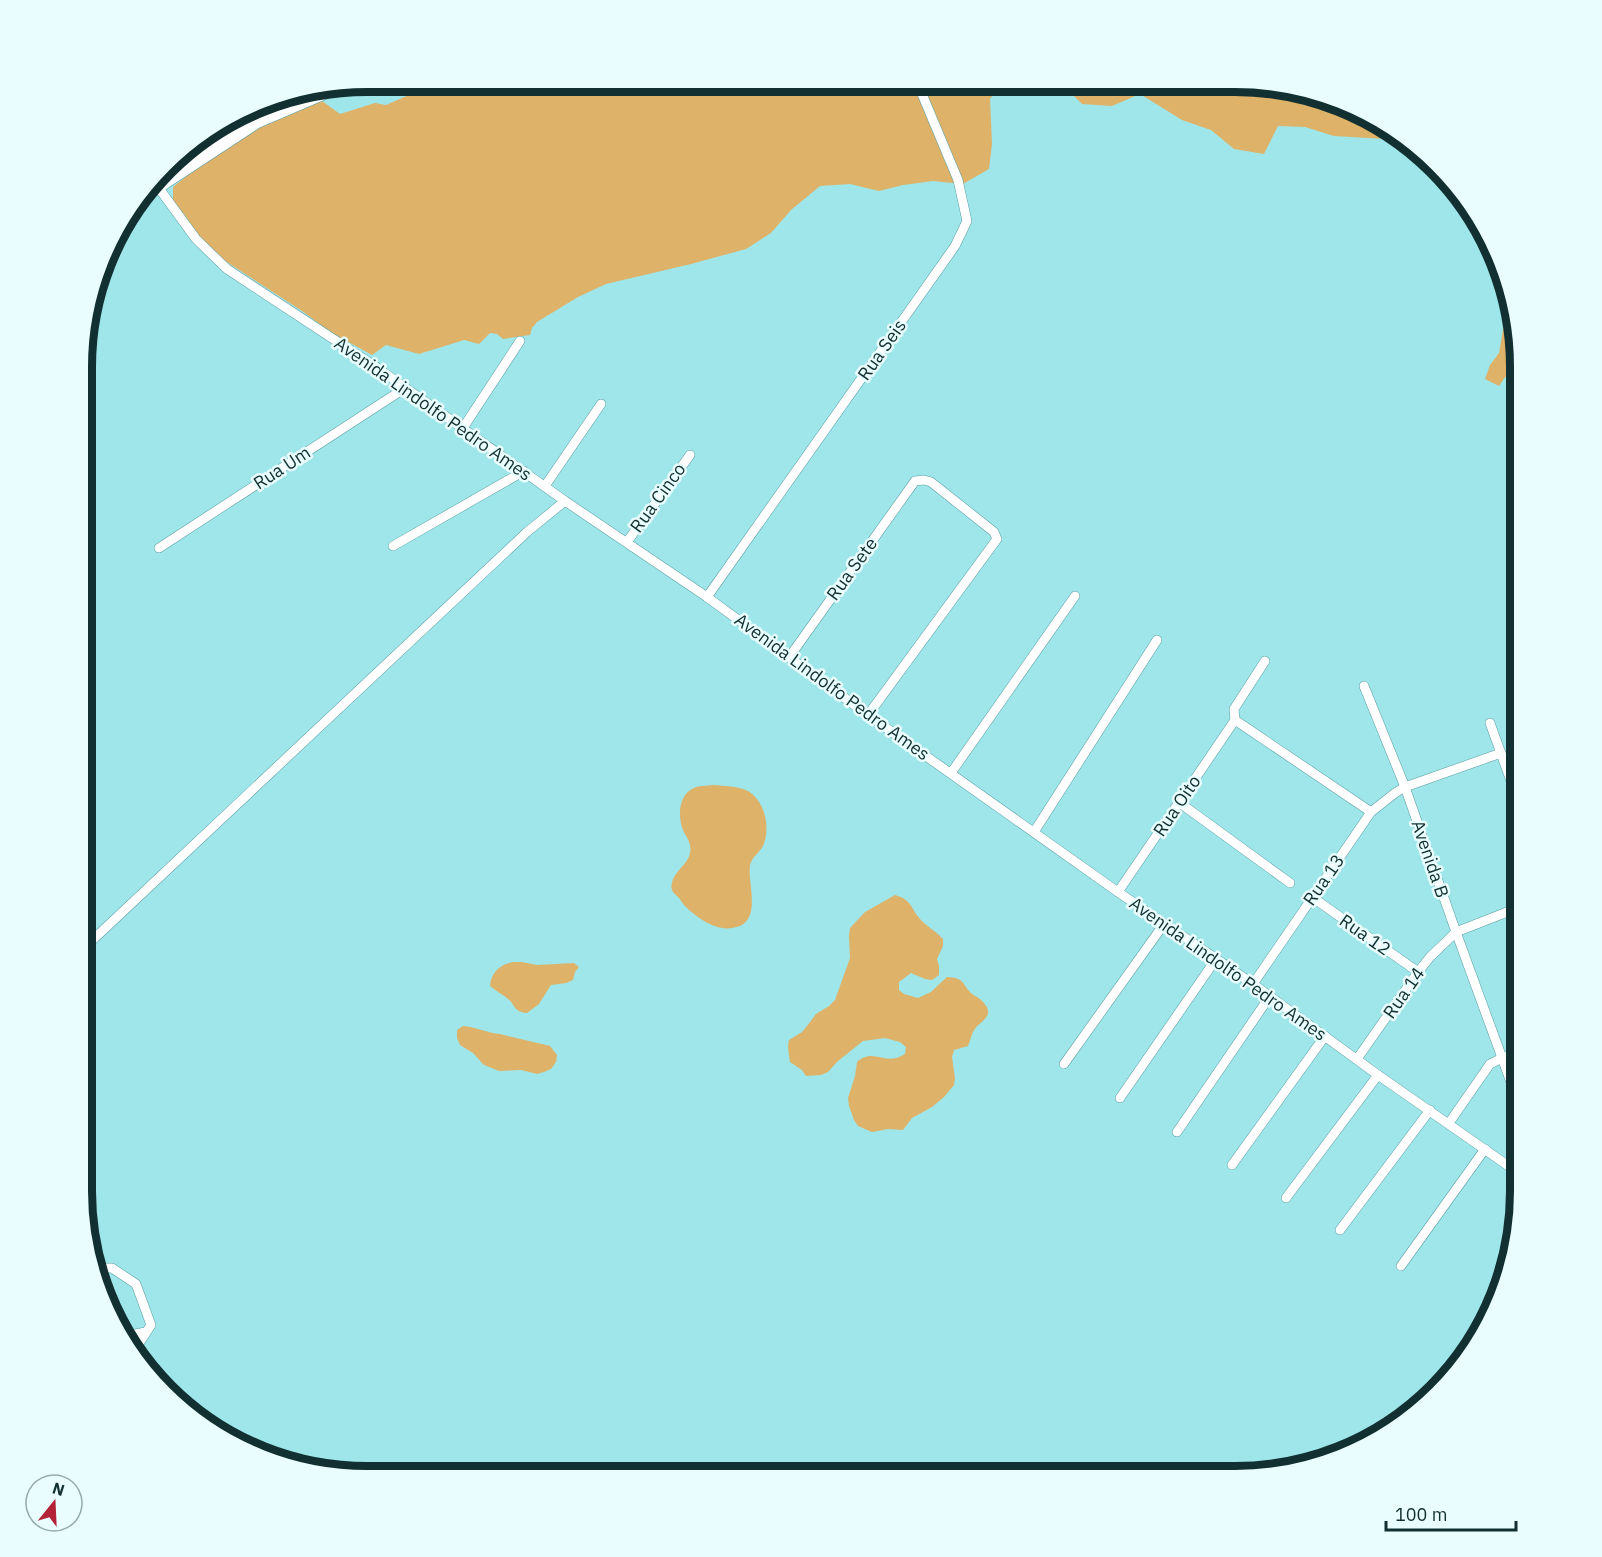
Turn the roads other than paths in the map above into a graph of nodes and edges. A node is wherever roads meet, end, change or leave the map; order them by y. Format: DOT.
graph roads {
  1 [pos="921,92"];
  2 [pos="313,97"];
  3 [pos="158,187"];
  4 [pos="520,341"];
  5 [pos="405,388"];
  6 [pos="601,404"];
  7 [pos="463,428"];
  8 [pos="690,455"];
  9 [pos="524,471"];
  10 [pos="545,486"];
  11 [pos="566,501"];
  12 [pos="627,542"];
  13 [pos="393,546"];
  14 [pos="159,548"];
  15 [pos="1075,596"];
  16 [pos="707,597"];
  17 [pos="1157,640"];
  18 [pos="790,656"];
  19 [pos="1265,661"];
  20 [pos="1364,686"];
  21 [pos="868,715"];
  22 [pos="1235,720"];
  23 [pos="1490,723"];
  24 [pos="1501,753"];
  25 [pos="951,773"];
  26 [pos="1510,778"];
  27 [pos="1405,787"];
  28 [pos="1180,803"];
  29 [pos="1371,812"];
  30 [pos="1034,832"];
  31 [pos="1290,883"];
  32 [pos="1119,892"];
  33 [pos="1312,897"];
  34 [pos="1510,911"];
  35 [pos="1164,924"];
  36 [pos="1456,932"];
  37 [pos="92,941"];
  38 [pos="1216,959"];
  39 [pos="1418,972"];
  40 [pos="1253,984"];
  41 [pos="1270,996"];
  42 [pos="1325,1036"];
  43 [pos="1510,1055"];
  44 [pos="1502,1058"];
  45 [pos="1357,1059"];
  46 [pos="1064,1064"];
  47 [pos="1378,1075"];
  48 [pos="1510,1080"];
  49 [pos="1120,1098"];
  50 [pos="1430,1110"];
  51 [pos="1449,1123"];
  52 [pos="1177,1132"];
  53 [pos="1485,1149"];
  54 [pos="1232,1165"];
  55 [pos="1510,1167"];
  56 [pos="1286,1198"];
  57 [pos="1340,1230"];
  58 [pos="1401,1266"];
  59 [pos="103,1268"];
  60 [pos="146,1332"];
  61 [pos="132,1334"];
  62 [pos="139,1344"];
  1 -- 16 [label="street, Rua Seis"];
  2 -- 3 [label="street"];
  3 -- 5 [label="street, Avenida Lindolfo Pedro Ames"];
  4 -- 7 [label="street"];
  5 -- 7 [label="street, Avenida Lindolfo Pedro Ames"];
  5 -- 14 [label="street, Rua Um"];
  6 -- 10 [label="street"];
  7 -- 9 [label="street, Avenida Lindolfo Pedro Ames"];
  8 -- 12 [label="street, Rua Cinco"];
  9 -- 10 [label="street, Avenida Lindolfo Pedro Ames"];
  9 -- 13 [label="street"];
  10 -- 11 [label="street, Avenida Lindolfo Pedro Ames"];
  11 -- 12 [label="street, Avenida Lindolfo Pedro Ames"];
  11 -- 37 [label="street"];
  12 -- 16 [label="street, Avenida Lindolfo Pedro Ames"];
  15 -- 25 [label="street"];
  16 -- 18 [label="street, Avenida Lindolfo Pedro Ames"];
  17 -- 30 [label="street"];
  18 -- 21 [label="street, Avenida Lindolfo Pedro Ames"];
  18 -- 21 [label="street, Rua Sete"];
  19 -- 22 [label="street, Rua Oito"];
  20 -- 27 [label="street"];
  21 -- 25 [label="street, Avenida Lindolfo Pedro Ames"];
  22 -- 28 [label="street, Rua Oito"];
  22 -- 29 [label="street"];
  23 -- 24 [label="street"];
  24 -- 26 [label="street"];
  24 -- 27 [label="street, Rua 13"];
  25 -- 30 [label="street, Avenida Lindolfo Pedro Ames"];
  27 -- 29 [label="street, Rua 13"];
  27 -- 36 [label="street, Avenida B"];
  28 -- 31 [label="street"];
  28 -- 32 [label="street, Rua Oito"];
  29 -- 33 [label="street, Rua 13"];
  30 -- 32 [label="street, Avenida Lindolfo Pedro Ames"];
  32 -- 35 [label="street, Avenida Lindolfo Pedro Ames"];
  33 -- 39 [label="street, Rua 12"];
  33 -- 40 [label="street, Rua 13"];
  34 -- 36 [label="street"];
  35 -- 38 [label="street, Avenida Lindolfo Pedro Ames"];
  35 -- 46 [label="street"];
  36 -- 39 [label="street, Rua 14"];
  36 -- 44 [label="street, Avenida B"];
  38 -- 40 [label="street, Avenida Lindolfo Pedro Ames"];
  38 -- 49 [label="street"];
  39 -- 45 [label="street, Rua 14"];
  40 -- 41 [label="street, Avenida Lindolfo Pedro Ames"];
  41 -- 42 [label="street, Avenida Lindolfo Pedro Ames"];
  41 -- 52 [label="street"];
  42 -- 45 [label="street, Avenida Lindolfo Pedro Ames"];
  42 -- 54 [label="street"];
  43 -- 44 [label="street"];
  44 -- 48 [label="street, Avenida B"];
  44 -- 51 [label="street"];
  45 -- 47 [label="street, Avenida Lindolfo Pedro Ames"];
  47 -- 50 [label="street, Avenida Lindolfo Pedro Ames"];
  47 -- 56 [label="street"];
  50 -- 51 [label="street, Avenida Lindolfo Pedro Ames"];
  50 -- 57 [label="street"];
  51 -- 53 [label="street, Avenida Lindolfo Pedro Ames"];
  53 -- 55 [label="street, Avenida Lindolfo Pedro Ames"];
  53 -- 58 [label="street"];
  59 -- 60 [label="street"];
  60 -- 61 [label="street"];
  60 -- 62 [label="street"];
}
